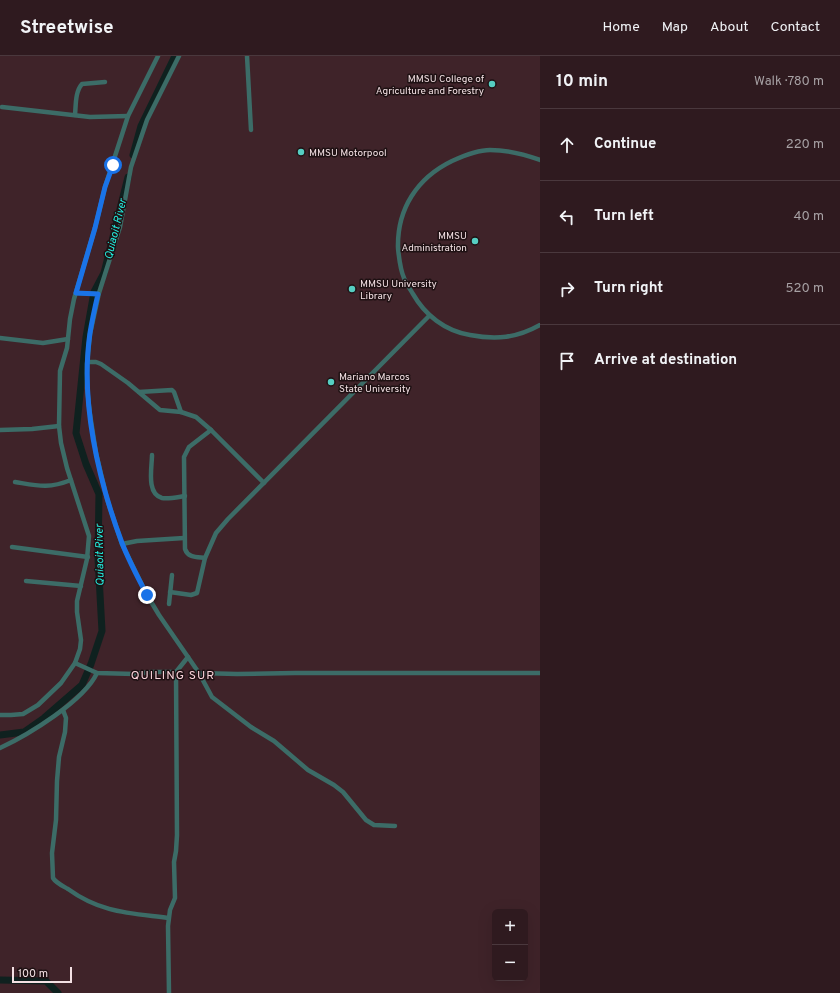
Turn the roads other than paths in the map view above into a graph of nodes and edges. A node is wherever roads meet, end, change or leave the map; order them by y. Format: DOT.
graph roads {
  1 [pos="158,56"];
  2 [pos="179,56"];
  3 [pos="247,56"];
  4 [pos="105,82"];
  5 [pos="2,107"];
  6 [pos="75,115"];
  7 [pos="128,116"];
  8 [pos="251,130"];
  9 [pos="540,160"];
  10 [pos="78,293"];
  11 [pos="96,294"];
  12 [pos="429,316"];
  13 [pos="540,325"];
  14 [pos="0,338"];
  15 [pos="68,339"];
  16 [pos="88,362"];
  17 [pos="139,392"];
  18 [pos="181,412"];
  19 [pos="59,426"];
  20 [pos="0,430"];
  21 [pos="211,430"];
  22 [pos="152,455"];
  23 [pos="71,480"];
  24 [pos="15,482"];
  25 [pos="264,482"];
  26 [pos="185,496"];
  27 [pos="184,538"];
  28 [pos="122,544"];
  29 [pos="12,547"];
  30 [pos="88,557"];
  31 [pos="205,558"];
  32 [pos="172,575"];
  33 [pos="26,581"];
  34 [pos="81,586"];
  35 [pos="170,592"];
  36 [pos="169,604"];
  37 [pos="188,658"];
  38 [pos="77,664"];
  39 [pos="94,672"];
  40 [pos="176,672"];
  41 [pos="199,673"];
  42 [pos="540,673"];
  43 [pos="62,710"];
  44 [pos="0,715"];
  45 [pos="0,748"];
  46 [pos="395,826"];
  47 [pos="168,918"];
  48 [pos="169,993"];
  1 -- 7 [label="street"];
  2 -- 11 [label="street"];
  3 -- 8 [label="street"];
  4 -- 6 [label="street"];
  5 -- 6 [label="street"];
  6 -- 7 [label="street"];
  7 -- 10 [label="street"];
  9 -- 12 [label="street"];
  10 -- 11 [label="street"];
  10 -- 15 [label="street"];
  11 -- 16 [label="street"];
  12 -- 13 [label="street"];
  12 -- 25 [label="street"];
  14 -- 15 [label="street"];
  15 -- 19 [label="street"];
  16 -- 17 [label="street"];
  16 -- 28 [label="street"];
  17 -- 18 [label="street"];
  17 -- 18 [label="street"];
  18 -- 21 [label="street"];
  19 -- 20 [label="street"];
  19 -- 23 [label="street"];
  21 -- 25 [label="street"];
  21 -- 26 [label="street"];
  22 -- 26 [label="street"];
  23 -- 24 [label="street"];
  23 -- 30 [label="street"];
  25 -- 31 [label="street"];
  26 -- 27 [label="street"];
  27 -- 28 [label="street"];
  27 -- 31 [label="street"];
  28 -- 37 [label="street"];
  29 -- 30 [label="street"];
  30 -- 34 [label="street"];
  31 -- 35 [label="street"];
  32 -- 35 [label="street"];
  33 -- 34 [label="street"];
  34 -- 38 [label="street"];
  35 -- 36 [label="street"];
  37 -- 40 [label="street"];
  37 -- 41 [label="street"];
  38 -- 39 [label="street"];
  38 -- 44 [label="street"];
  39 -- 40 [label="street"];
  39 -- 43 [label="street"];
  40 -- 47 [label="street"];
  41 -- 42 [label="street"];
  41 -- 46 [label="street"];
  43 -- 45 [label="street"];
  43 -- 47 [label="street"];
  47 -- 48 [label="street"];
}
